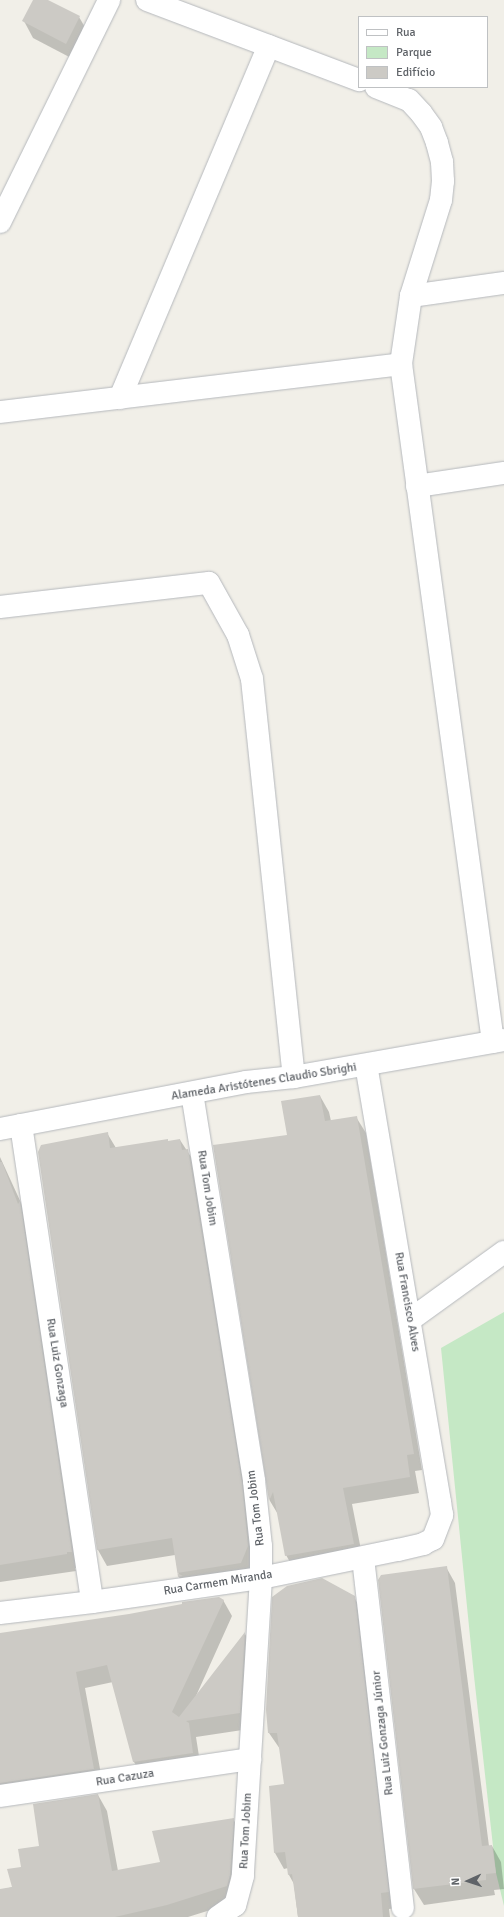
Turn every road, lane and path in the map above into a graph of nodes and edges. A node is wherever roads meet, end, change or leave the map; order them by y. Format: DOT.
graph roads {
  1 [pos="108,0"];
  2 [pos="147,0"];
  3 [pos="269,46"];
  4 [pos="358,80"];
  5 [pos="379,88"];
  6 [pos="0,222"];
  7 [pos="504,283"];
  8 [pos="411,296"];
  9 [pos="401,364"];
  10 [pos="120,398"];
  11 [pos="0,412"];
  12 [pos="504,473"];
  13 [pos="417,486"];
  14 [pos="0,606"];
  15 [pos="498,1041"];
  16 [pos="366,1065"];
  17 [pos="294,1077"];
  18 [pos="192,1093"];
  19 [pos="10,1127"];
  20 [pos="504,1252"];
  21 [pos="410,1320"];
  22 [pos="433,1538"];
  23 [pos="363,1558"];
  24 [pos="261,1578"];
  25 [pos="92,1602"];
  26 [pos="0,1613"];
  27 [pos="250,1759"];
  28 [pos="0,1796"];
  29 [pos="403,1908"];
  30 [pos="218,1917"];
  1 -- 6 [label="street"];
  2 -- 3 [label="street"];
  3 -- 4 [label="street"];
  3 -- 10 [label="street"];
  5 -- 8 [label="street"];
  7 -- 8 [label="street"];
  8 -- 9 [label="street"];
  9 -- 10 [label="street"];
  9 -- 13 [label="street"];
  10 -- 11 [label="street"];
  12 -- 13 [label="street"];
  13 -- 15 [label="street"];
  14 -- 17 [label="street"];
  15 -- 16 [label="street, Alameda Aristótenes Claudio Sbrighi"];
  16 -- 17 [label="street, Alameda Aristótenes Claudio Sbrighi"];
  16 -- 21 [label="street, Rua Francisco Alves"];
  17 -- 18 [label="street, Alameda Aristótenes Claudio Sbrighi"];
  18 -- 19 [label="street, Alameda Aristótenes Claudio Sbrighi"];
  18 -- 24 [label="street, Rua Tom Jobim"];
  19 -- 25 [label="street, Rua Luiz Gonzaga"];
  20 -- 21 [label="street"];
  21 -- 22 [label="street, Rua Francisco Alves"];
  22 -- 23 [label="street, Rua Carmem Miranda"];
  23 -- 24 [label="street, Rua Carmem Miranda"];
  23 -- 29 [label="street, Rua Luiz Gonzaga Júnior"];
  24 -- 25 [label="street, Rua Carmem Miranda"];
  24 -- 27 [label="street, Rua Tom Jobim"];
  25 -- 26 [label="street, Rua Carmem Miranda"];
  27 -- 28 [label="street, Rua Cazuza"];
  27 -- 30 [label="street, Rua Tom Jobim"];
}
